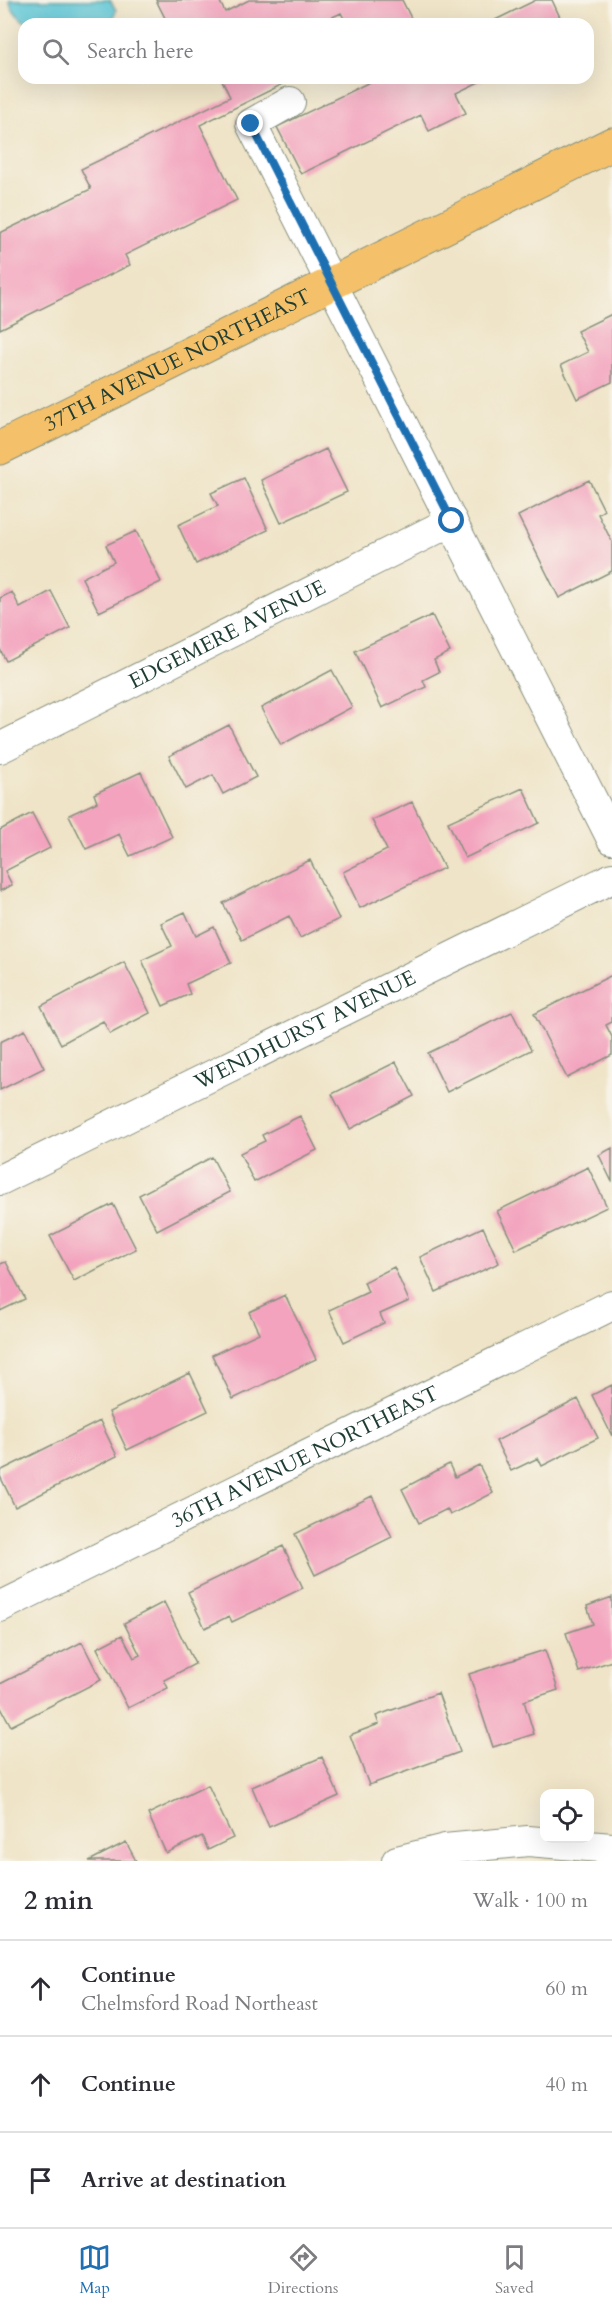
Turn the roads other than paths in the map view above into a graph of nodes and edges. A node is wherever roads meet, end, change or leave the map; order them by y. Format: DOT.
graph roads {
  1 [pos="290,102"];
  2 [pos="612,144"];
  3 [pos="332,283"];
  4 [pos="0,448"];
  5 [pos="452,521"];
  6 [pos="0,748"];
  7 [pos="612,839"];
  8 [pos="612,878"];
  9 [pos="0,1180"];
  10 [pos="612,1305"];
  11 [pos="0,1607"];
  12 [pos="612,1848"];
  13 [pos="398,1861"];
  1 -- 3 [label="street"];
  2 -- 3 [label="main road, 37TH AVENUE NORTHEAST"];
  3 -- 4 [label="main road, 37TH AVENUE NORTHEAST"];
  3 -- 5 [label="street"];
  5 -- 6 [label="street, EDGEMERE AVENUE"];
  5 -- 7 [label="street"];
  8 -- 9 [label="street, WENDHURST AVENUE"];
  10 -- 11 [label="street, 36TH AVENUE NORTHEAST"];
  12 -- 13 [label="street"];
}
